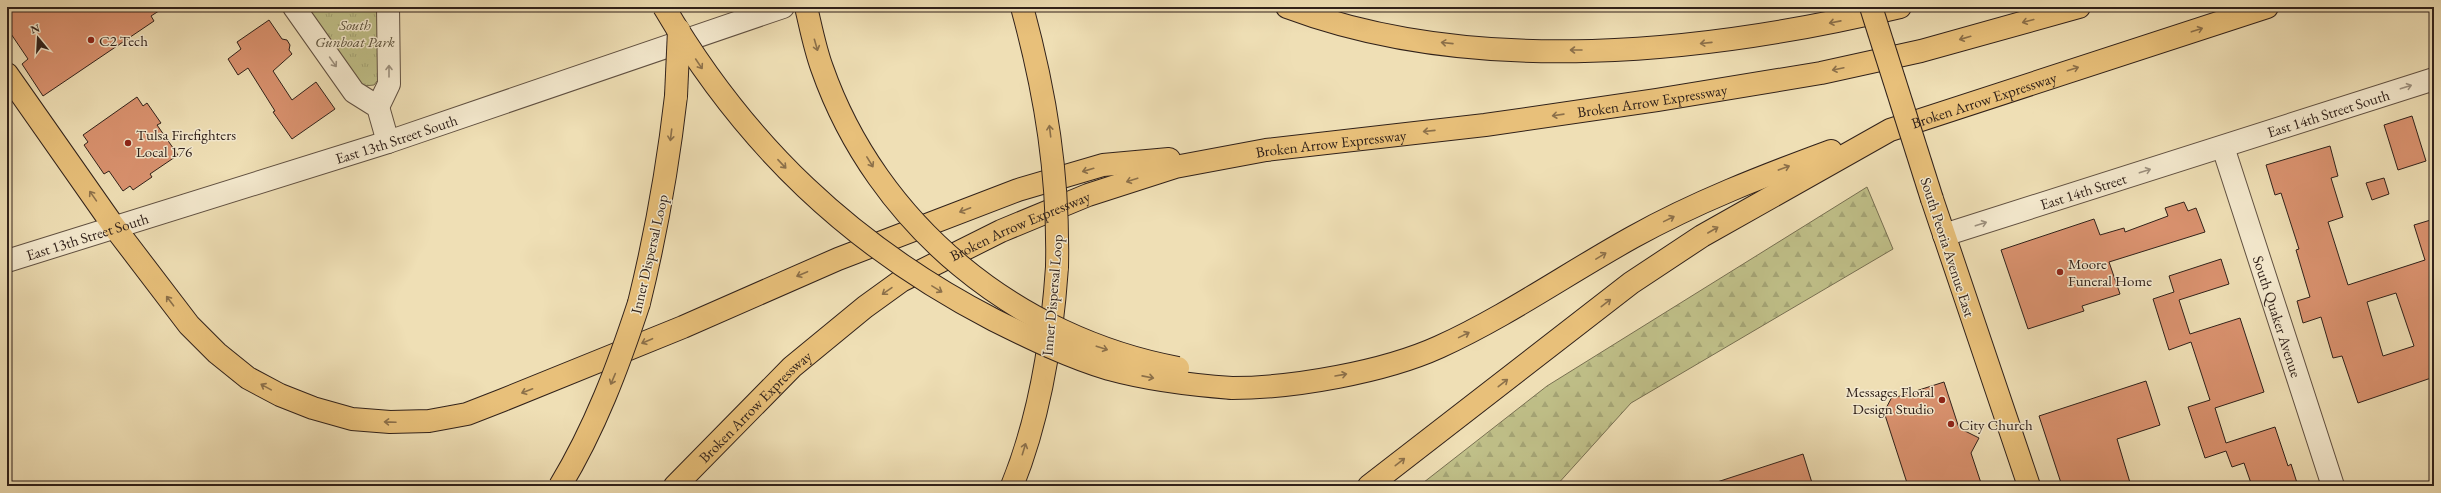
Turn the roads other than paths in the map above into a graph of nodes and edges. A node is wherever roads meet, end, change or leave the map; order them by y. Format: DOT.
graph roads {
  1 [pos="294,7"];
  2 [pos="388,7"];
  3 [pos="664,7"];
  4 [pos="680,7"];
  5 [pos="783,7"];
  6 [pos="806,7"];
  7 [pos="1022,7"];
  8 [pos="1287,7"];
  9 [pos="1871,7"];
  10 [pos="1900,7"];
  11 [pos="2079,7"];
  12 [pos="2267,7"];
  13 [pos="7,74"];
  14 [pos="2434,79"];
  15 [pos="378,107"];
  16 [pos="1890,130"];
  17 [pos="388,142"];
  18 [pos="2223,147"];
  19 [pos="1266,150"];
  20 [pos="115,228"];
  21 [pos="1944,235"];
  22 [pos="7,261"];
  23 [pos="1232,382"];
  24 [pos="560,486"];
  25 [pos="675,486"];
  26 [pos="1012,486"];
  27 [pos="1369,486"];
  28 [pos="2029,486"];
  29 [pos="2333,486"];
  1 -- 15 [label="street, one-way"];
  15 -- 2 [label="street, one-way"];
  3 -- 23 [label="main road, one-way, bridge"];
  4 -- 24 [label="main road, Inner Dispersal Loop, one-way, bridge"];
  5 -- 17 [label="street, East 13th Street South"];
  6 -- 23 [label="main road, one-way, bridge"];
  26 -- 7 [label="main road, Inner Dispersal Loop, one-way, bridge"];
  10 -- 8 [label="main road, one-way"];
  9 -- 21 [label="main road, South Peoria Avenue East, bridge"];
  11 -- 19 [label="main road, Broken Arrow Expressway, one-way"];
  16 -- 12 [label="main road, Broken Arrow Expressway, one-way"];
  20 -- 13 [label="main road, one-way"];
  18 -- 14 [label="street, East 14th Street South, one-way"];
  15 -- 17 [label="street"];
  23 -- 16 [label="main road, one-way"];
  27 -- 16 [label="main road, Broken Arrow Expressway, one-way"];
  17 -- 20 [label="street, East 13th Street South"];
  21 -- 18 [label="street, East 14th Street, one-way"];
  18 -- 29 [label="street, South Quaker Avenue"];
  19 -- 20 [label="main road, one-way"];
  19 -- 25 [label="main road, Broken Arrow Expressway, one-way"];
  20 -- 22 [label="street, East 13th Street South"];
  21 -- 28 [label="main road, South Peoria Avenue East"];
}
